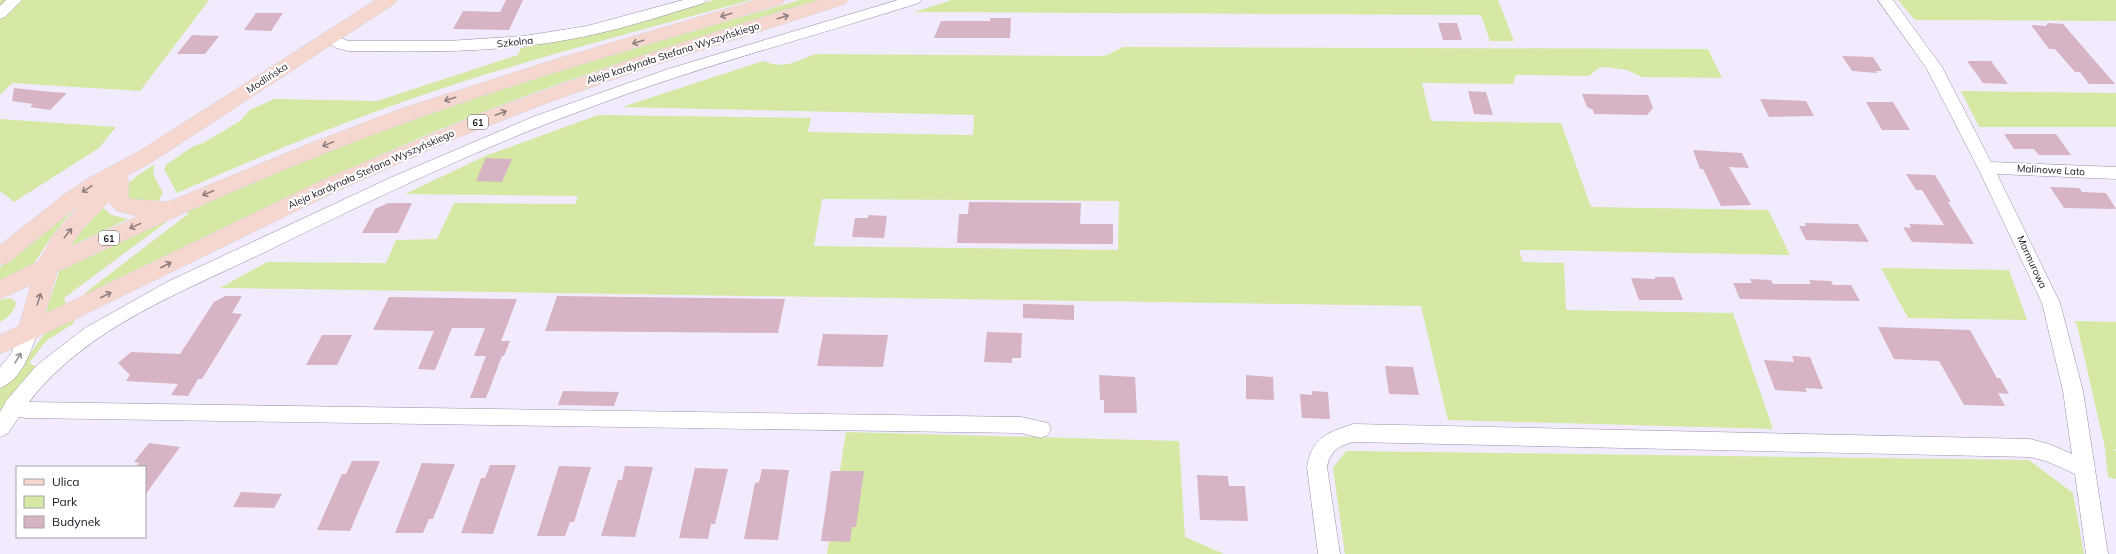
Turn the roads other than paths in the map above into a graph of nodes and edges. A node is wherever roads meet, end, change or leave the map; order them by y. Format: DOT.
graph roads {
  1 [pos="15,0"];
  2 [pos="388,0"];
  3 [pos="699,0"];
  4 [pos="776,0"];
  5 [pos="839,0"];
  6 [pos="914,0"];
  7 [pos="1885,0"];
  8 [pos="0,14"];
  9 [pos="329,38"];
  10 [pos="145,157"];
  11 [pos="1986,168"];
  12 [pos="2116,173"];
  13 [pos="119,181"];
  14 [pos="172,208"];
  15 [pos="0,257"];
  16 [pos="49,267"];
  17 [pos="0,290"];
  18 [pos="30,332"];
  19 [pos="0,345"];
  20 [pos="0,380"];
  21 [pos="13,407"];
  22 [pos="0,428"];
  23 [pos="1041,429"];
  24 [pos="2084,468"];
  25 [pos="1329,554"];
  26 [pos="2097,554"];
  1 -- 8 [label="street"];
  2 -- 9 [label="main road, Modlińska"];
  3 -- 9 [label="street, Szkolna"];
  4 -- 14 [label="main road, Aleja kardynała Stefana Wyszyńskiego / 61, one-way"];
  18 -- 5 [label="main road, Aleja kardynała Stefana Wyszyńskiego / 61, one-way"];
  6 -- 21 [label="street"];
  7 -- 11 [label="street, Marmurowa"];
  9 -- 10 [label="main road, Modlińska"];
  10 -- 13 [label="main road, Modlińska"];
  10 -- 15 [label="main road, Modlińska, one-way"];
  11 -- 12 [label="street, Malinowe Lato"];
  11 -- 24 [label="street, Marmurowa"];
  13 -- 14 [label="main road"];
  16 -- 13 [label="main road, Modlińska, one-way"];
  14 -- 16 [label="main road, Aleja kardynała Stefana Wyszyńskiego / 61, one-way"];
  16 -- 17 [label="main road, 61"];
  18 -- 16 [label="main road, Modlińska, one-way"];
  18 -- 19 [label="main road, 61"];
  20 -- 18 [label="street, one-way"];
  21 -- 22 [label="street"];
  21 -- 23 [label="street"];
  24 -- 25 [label="street"];
  24 -- 26 [label="street, Marmurowa"];
}
